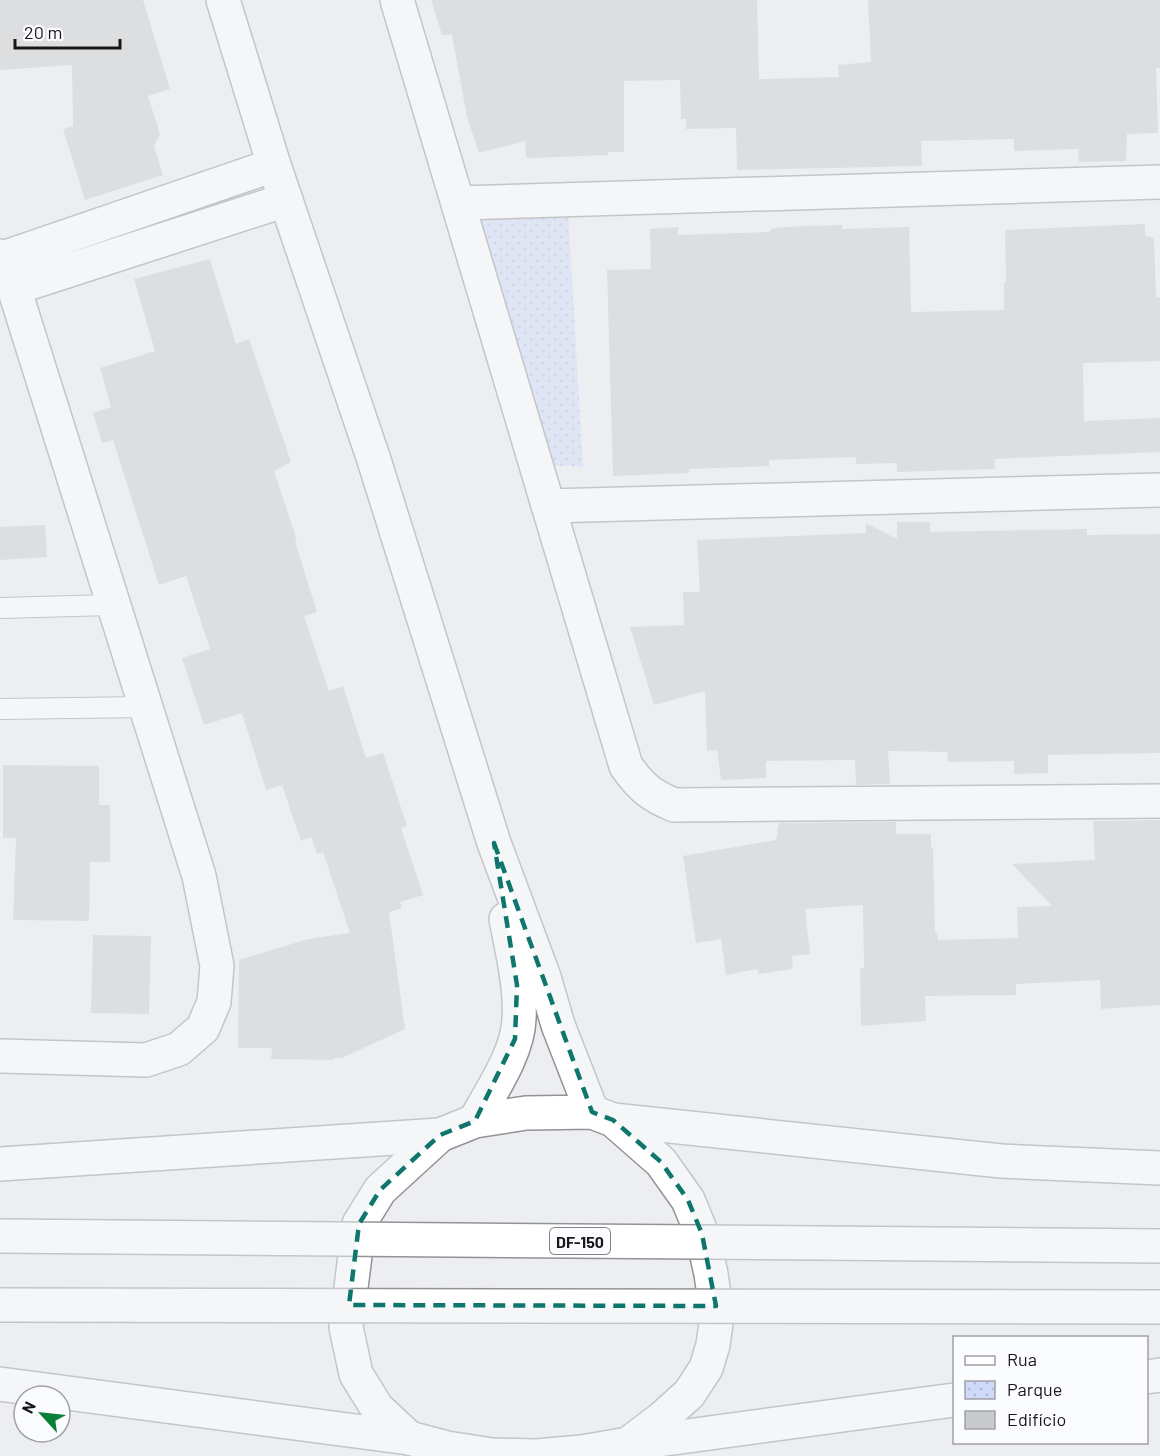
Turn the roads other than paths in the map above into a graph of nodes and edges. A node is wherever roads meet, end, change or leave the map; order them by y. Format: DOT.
graph roads {
  1 [pos="397,0"];
  2 [pos="226,2"];
  3 [pos="274,165"];
  4 [pos="1160,182"];
  5 [pos="286,200"];
  6 [pos="459,203"];
  7 [pos="5,267"];
  8 [pos="1160,490"];
  9 [pos="548,506"];
  10 [pos="112,604"];
  11 [pos="0,608"];
  12 [pos="145,707"];
  13 [pos="0,709"];
  14 [pos="1160,801"];
  15 [pos="494,843"];
  16 [pos="0,1056"];
  17 [pos="602,1116"];
  18 [pos="475,1120"];
  19 [pos="440,1135"];
  20 [pos="0,1164"];
  21 [pos="1160,1168"];
  22 [pos="0,1236"];
  23 [pos="1160,1246"];
  24 [pos="0,1305"];
  25 [pos="1160,1307"];
  26 [pos="0,1384"];
  27 [pos="953,1400"];
  28 [pos="409,1438"];
  29 [pos="628,1444"];
  30 [pos="536,1456"];
  1 -- 6 [label="main road"];
  2 -- 3 [label="main road"];
  3 -- 5 [label="main road"];
  3 -- 7 [label="main road"];
  4 -- 6 [label="main road"];
  5 -- 7 [label="main road"];
  5 -- 15 [label="main road"];
  6 -- 9 [label="main road"];
  7 -- 10 [label="main road"];
  8 -- 9 [label="main road"];
  9 -- 14 [label="main road"];
  10 -- 11 [label="lane"];
  10 -- 12 [label="main road"];
  12 -- 13 [label="lane"];
  12 -- 16 [label="main road"];
  15 -- 17 [label="main road"];
  15 -- 18 [label="main road"];
  17 -- 18 [label="main road"];
  17 -- 21 [label="main road"];
  17 -- 29 [label="main road"];
  18 -- 19 [label="main road"];
  19 -- 20 [label="main road"];
  19 -- 28 [label="main road"];
  22 -- 23 [label="main road, DF-150, bridge"];
  24 -- 25 [label="main road, bridge"];
  26 -- 28 [label="main road"];
  27 -- 29 [label="main road"];
  28 -- 30 [label="main road"];
  29 -- 30 [label="main road"];
}
